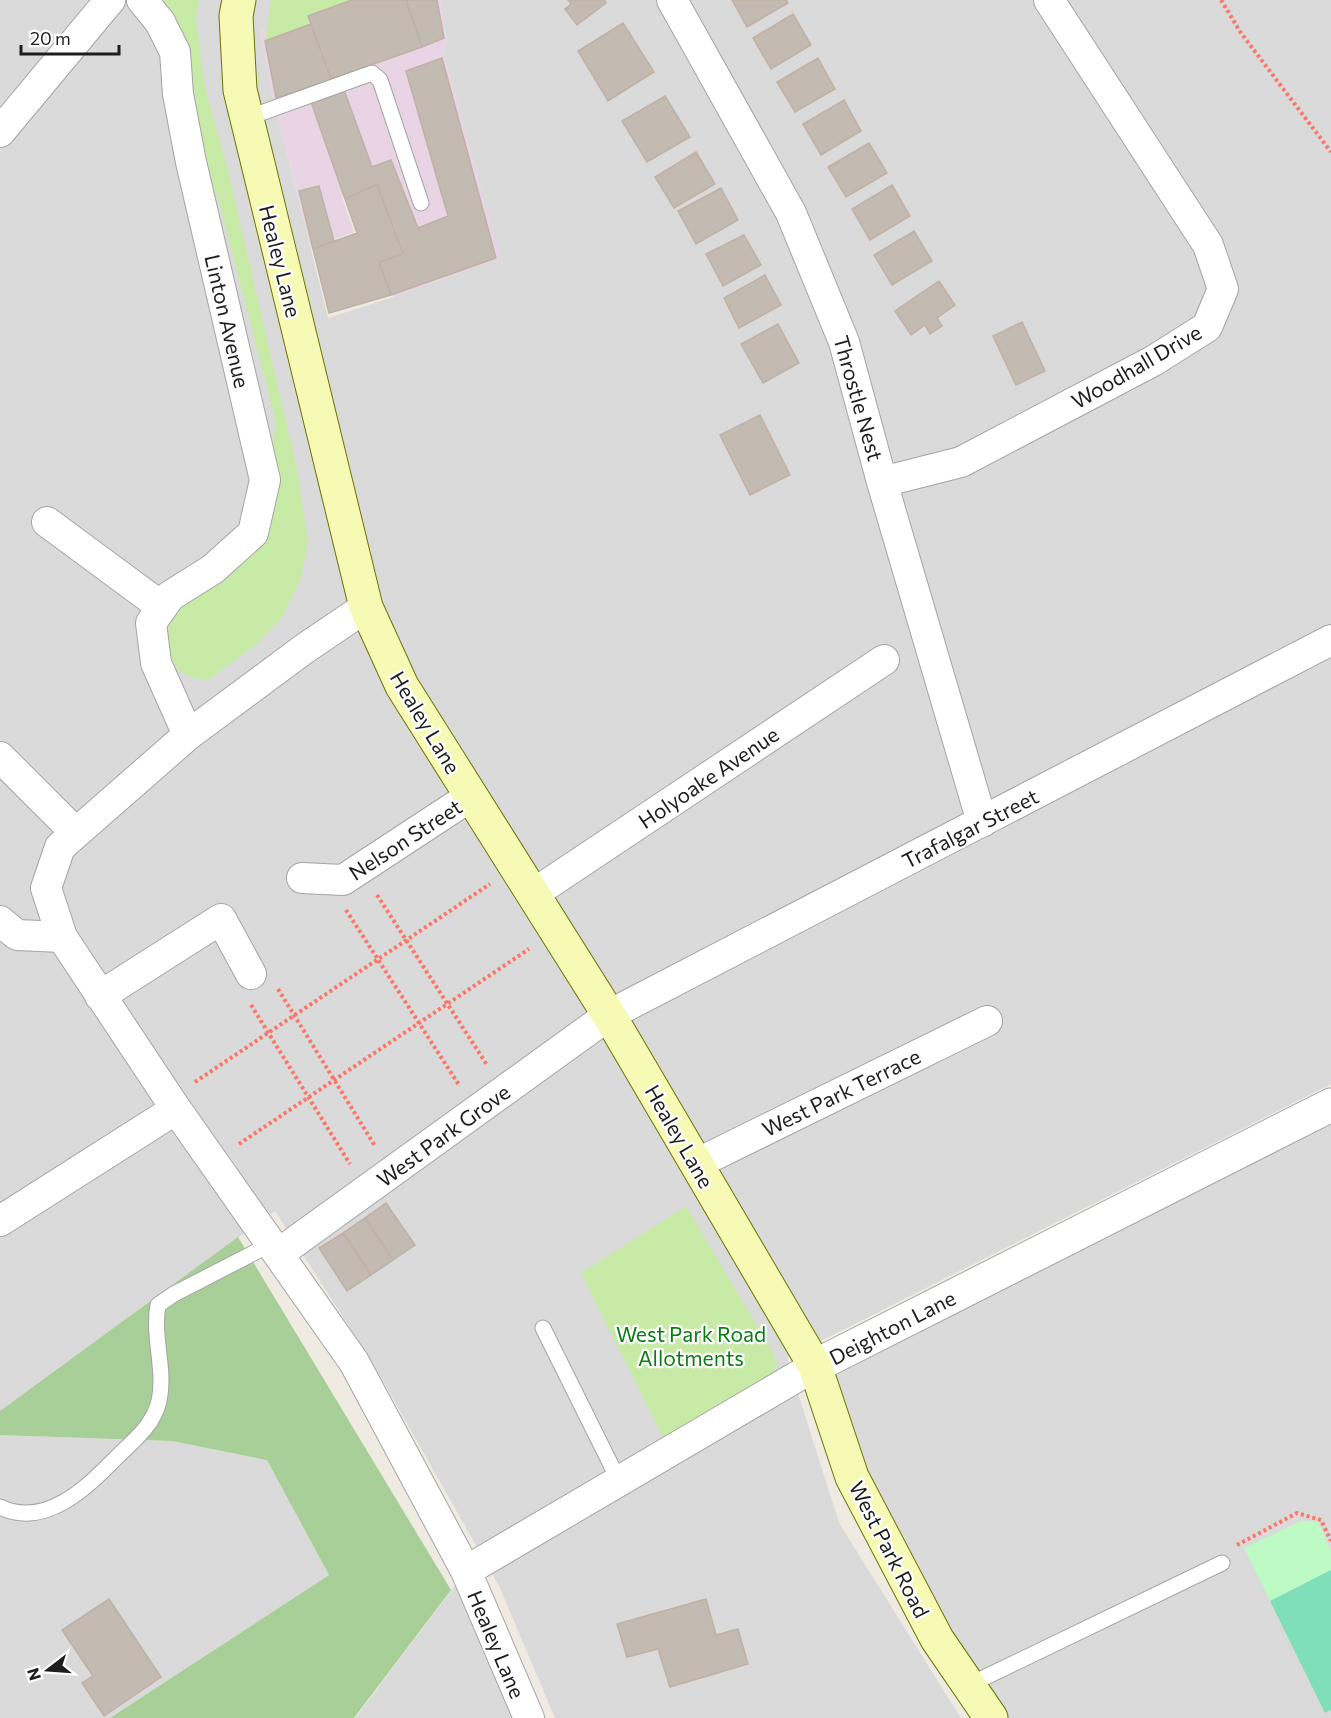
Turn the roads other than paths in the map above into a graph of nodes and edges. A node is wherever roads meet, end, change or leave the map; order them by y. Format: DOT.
graph roads {
  1 [pos="110,0"];
  2 [pos="142,0"];
  3 [pos="239,0"];
  4 [pos="672,0"];
  5 [pos="1049,0"];
  6 [pos="246,118"];
  7 [pos="0,132"];
  8 [pos="421,202"];
  9 [pos="882,482"];
  10 [pos="47,522"];
  11 [pos="162,607"];
  12 [pos="366,607"];
  13 [pos="1331,640"];
  14 [pos="884,660"];
  15 [pos="188,735"];
  16 [pos="0,757"];
  17 [pos="471,796"];
  18 [pos="982,822"];
  19 [pos="76,833"];
  20 [pos="302,878"];
  21 [pos="533,894"];
  22 [pos="0,921"];
  23 [pos="62,937"];
  24 [pos="251,974"];
  25 [pos="100,996"];
  26 [pos="609,1015"];
  27 [pos="987,1021"];
  28 [pos="173,1104"];
  29 [pos="1331,1105"];
  30 [pos="696,1164"];
  31 [pos="0,1221"];
  32 [pos="274,1249"];
  33 [pos="543,1328"];
  34 [pos="815,1366"];
  35 [pos="619,1481"];
  36 [pos="0,1507"];
  37 [pos="1222,1563"];
  38 [pos="466,1571"];
  39 [pos="969,1685"];
  40 [pos="529,1718"];
  41 [pos="992,1718"];
  1 -- 7 [label="street"];
  2 -- 11 [label="street, Linton Avenue"];
  3 -- 6 [label="main road, Healey Lane"];
  4 -- 9 [label="street, Throstle Nest"];
  5 -- 9 [label="street, Woodhall Drive"];
  6 -- 8 [label="lane"];
  6 -- 12 [label="main road, Healey Lane"];
  9 -- 18 [label="street, Throstle Nest"];
  10 -- 11 [label="street"];
  11 -- 15 [label="street, Linton Avenue"];
  12 -- 15 [label="street, Healey Lane"];
  12 -- 17 [label="main road, Healey Lane"];
  13 -- 18 [label="street, Trafalgar Street"];
  14 -- 21 [label="street, Holyoake Avenue"];
  15 -- 19 [label="street, Healey Lane"];
  16 -- 19 [label="street"];
  17 -- 20 [label="street, Nelson Street"];
  17 -- 21 [label="main road, Healey Lane"];
  18 -- 26 [label="street, Trafalgar Street"];
  19 -- 23 [label="street, Healey Lane"];
  21 -- 26 [label="main road, Healey Lane"];
  22 -- 23 [label="street"];
  23 -- 25 [label="street, Healey Lane"];
  24 -- 25 [label="street"];
  25 -- 28 [label="street, Healey Lane"];
  26 -- 30 [label="main road, Healey Lane"];
  26 -- 32 [label="street, West Park Grove"];
  27 -- 30 [label="street, West Park Terrace"];
  28 -- 31 [label="street"];
  28 -- 32 [label="street, Healey Lane"];
  29 -- 34 [label="street, Deighton Lane"];
  30 -- 34 [label="main road, Healey Lane"];
  32 -- 36 [label="lane"];
  32 -- 38 [label="street, Healey Lane"];
  33 -- 35 [label="lane"];
  34 -- 35 [label="street, Deighton Lane"];
  34 -- 39 [label="main road, West Park Road"];
  35 -- 38 [label="street, Deighton Lane"];
  37 -- 39 [label="lane"];
  38 -- 40 [label="street, Healey Lane"];
  39 -- 41 [label="main road, West Park Road"];
}
